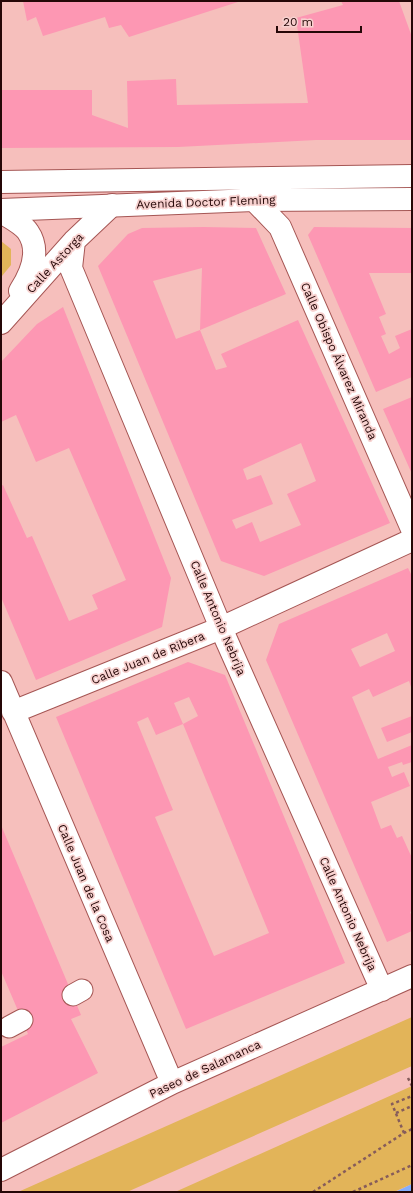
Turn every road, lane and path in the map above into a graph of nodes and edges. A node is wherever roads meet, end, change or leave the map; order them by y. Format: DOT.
graph roads {
  1 [pos="412,176"];
  2 [pos="1,182"];
  3 [pos="412,199"];
  4 [pos="254,200"];
  5 [pos="112,205"];
  6 [pos="1,211"];
  7 [pos="74,241"];
  8 [pos="1,323"];
  9 [pos="412,529"];
  10 [pos="412,540"];
  11 [pos="221,628"];
  12 [pos="1,682"];
  13 [pos="13,712"];
  14 [pos="412,976"];
  15 [pos="382,990"];
  16 [pos="408,1078"];
  17 [pos="172,1083"];
  18 [pos="412,1086"];
  19 [pos="412,1096"];
  20 [pos="412,1106"];
  21 [pos="396,1113"];
  22 [pos="412,1129"];
  23 [pos="404,1133"];
  24 [pos="412,1165"];
  25 [pos="1,1170"];
  26 [pos="313,1192"];
  27 [pos="353,1192"];
  1 -- 2 [label="street, Avenida Doctor Fleming"];
  3 -- 4 [label="street, Avenida Doctor Fleming"];
  4 -- 5 [label="street, Avenida Doctor Fleming"];
  4 -- 9 [label="street, Calle Obispo Álvarez Miranda"];
  5 -- 6 [label="street, Avenida Doctor Fleming"];
  5 -- 7 [label="street, Calle Astorga"];
  6 -- 8 [label="street, Calle Astorga"];
  7 -- 8 [label="street, Calle Astorga"];
  7 -- 11 [label="street, Calle Antonio Nebrija"];
  10 -- 11 [label="street, Calle Juan de Ribera"];
  11 -- 13 [label="street, Calle Juan de Ribera"];
  11 -- 15 [label="street, Calle Antonio Nebrija"];
  12 -- 13 [label="street, Calle Juan de la Cosa"];
  13 -- 17 [label="street, Calle Juan de la Cosa"];
  14 -- 15 [label="street, Paseo de Salamanca"];
  15 -- 17 [label="street, Paseo de Salamanca"];
  16 -- 18 [label="path"];
  17 -- 25 [label="street, Paseo de Salamanca"];
  19 -- 21 [label="path"];
  20 -- 21 [label="path"];
  21 -- 23 [label="path"];
  22 -- 23 [label="path"];
  23 -- 26 [label="path"];
  24 -- 27 [label="path"];
}
